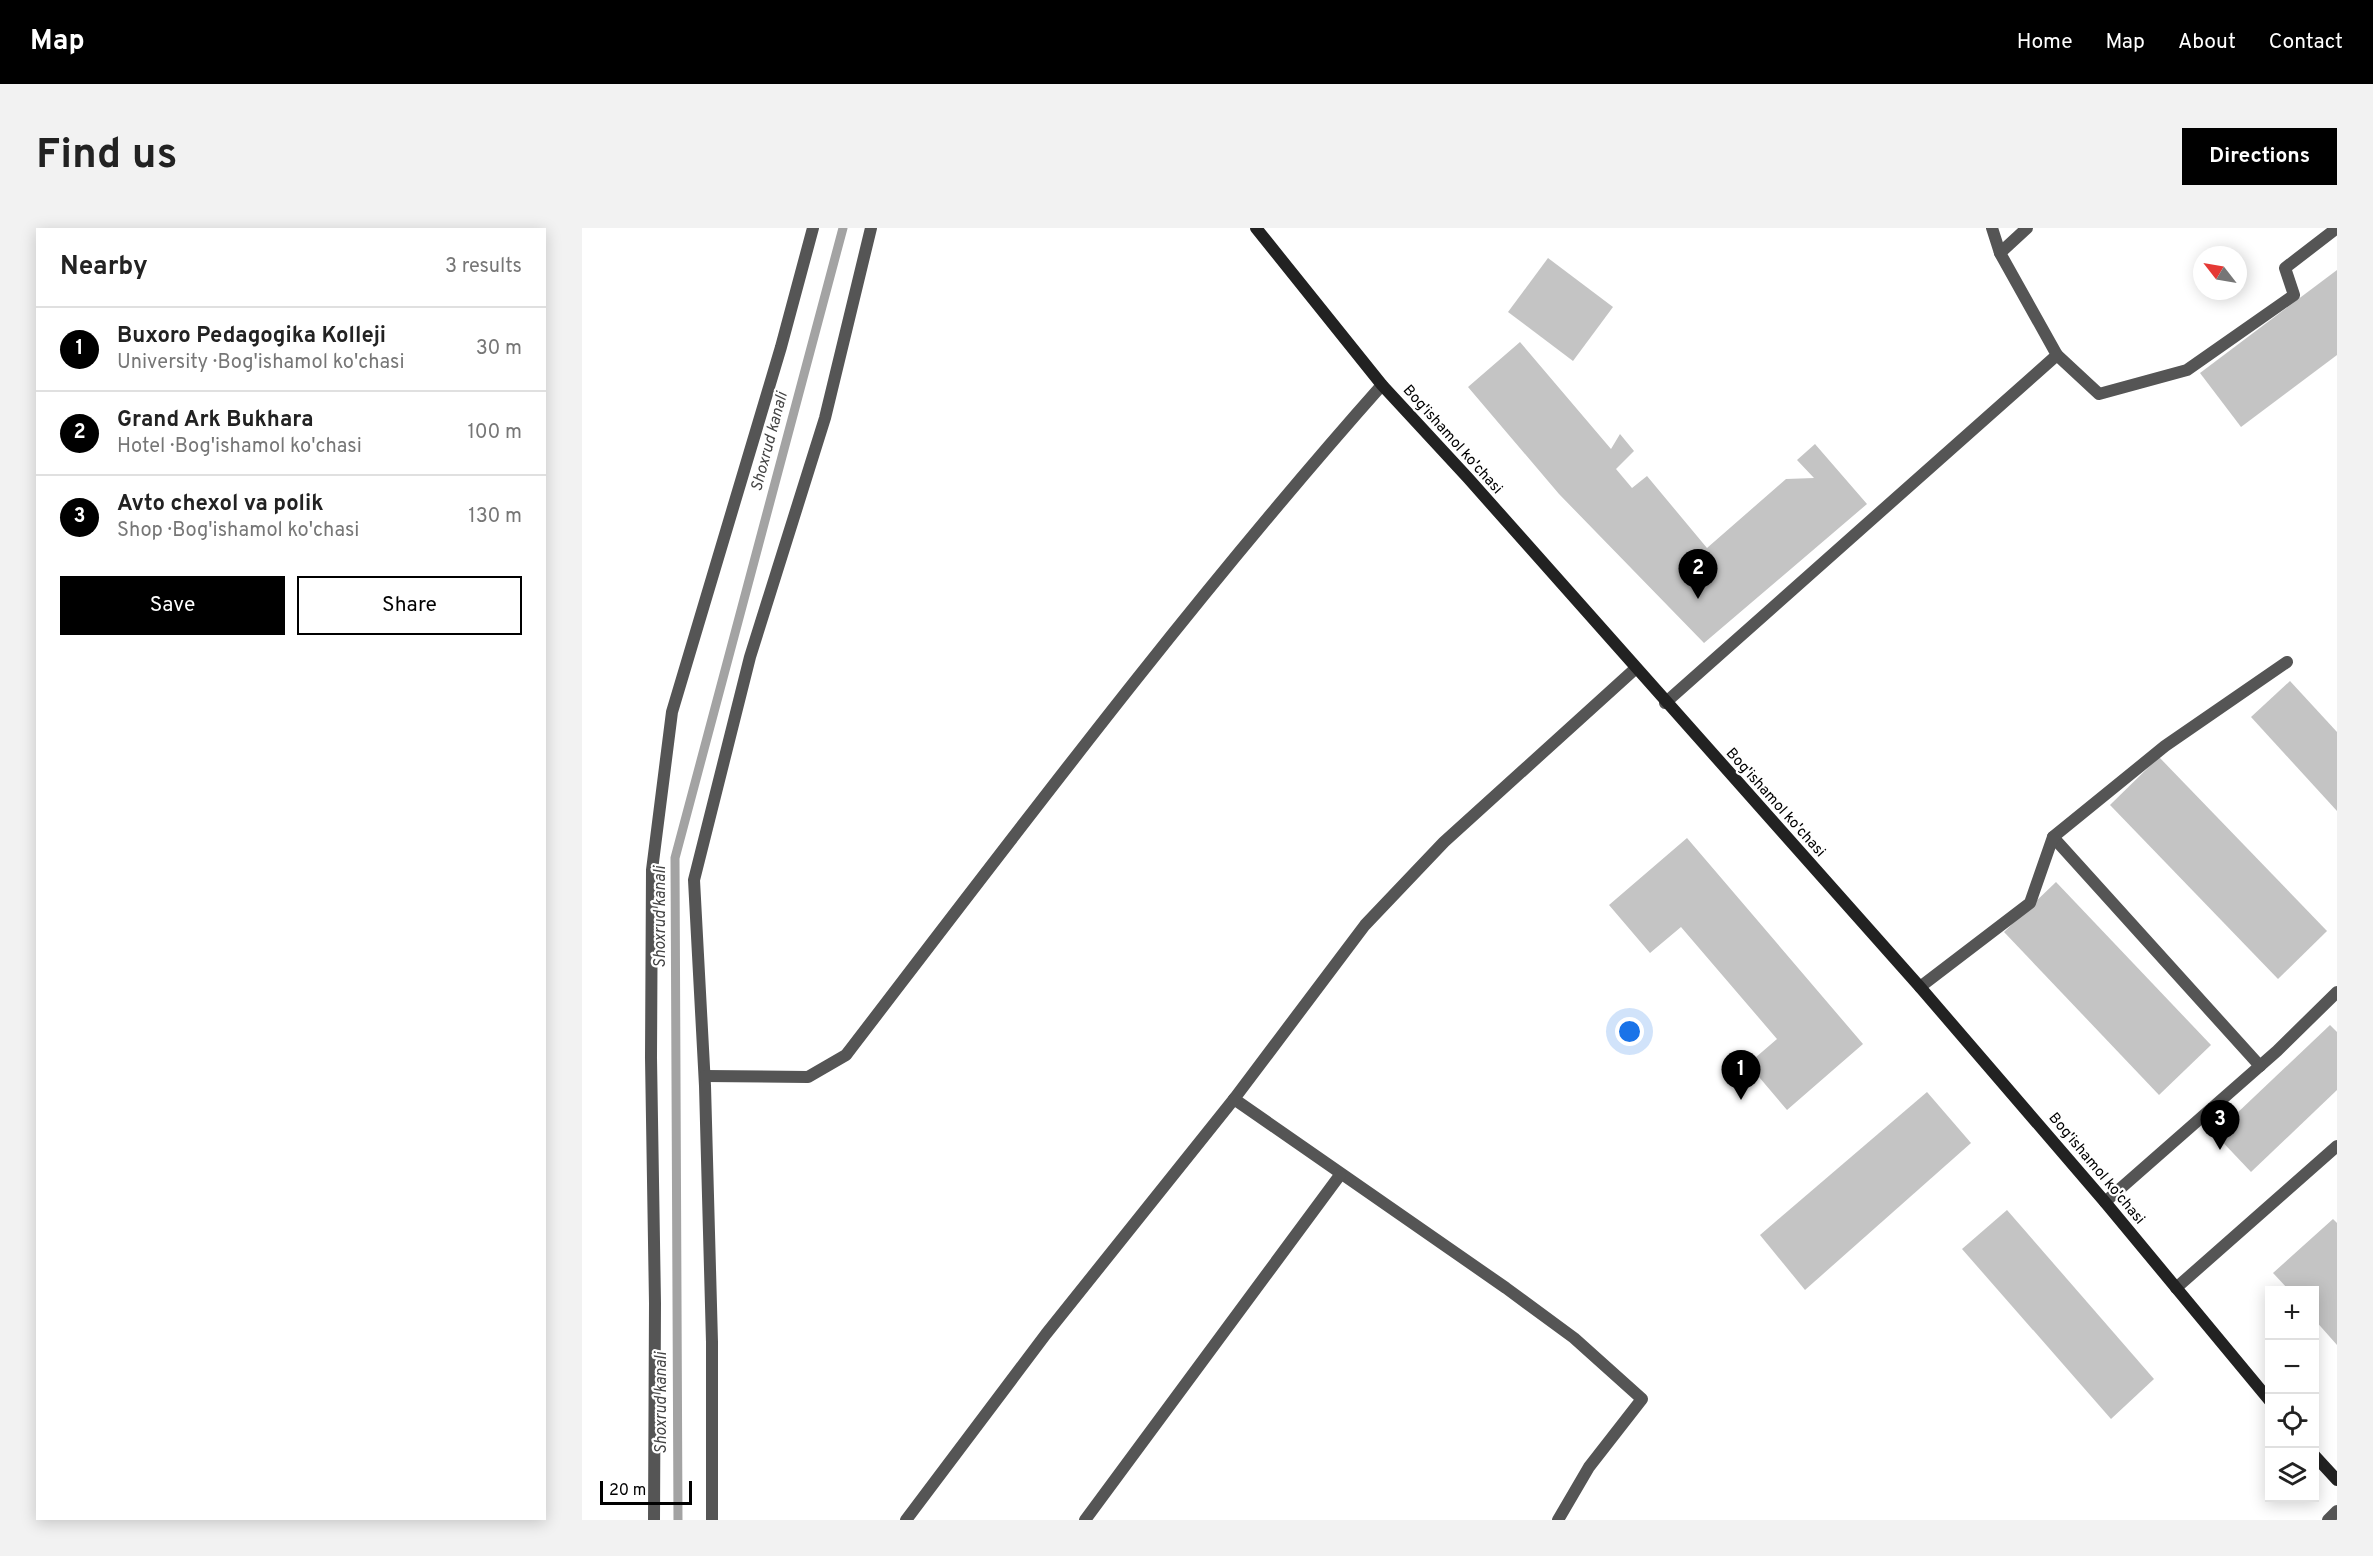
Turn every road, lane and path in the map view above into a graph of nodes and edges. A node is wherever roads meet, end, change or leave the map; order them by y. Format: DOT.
graph roads {
  1 [pos="813,228"];
  2 [pos="871,228"];
  3 [pos="1256,228"];
  4 [pos="1992,228"];
  5 [pos="2027,228"];
  6 [pos="2337,228"];
  7 [pos="2001,253"];
  8 [pos="2056,355"];
  9 [pos="1382,385"];
  10 [pos="2287,662"];
  11 [pos="1635,669"];
  12 [pos="1665,703"];
  13 [pos="2053,837"];
  14 [pos="1920,987"];
  15 [pos="2337,992"];
  16 [pos="2260,1066"];
  17 [pos="705,1076"];
  18 [pos="1234,1099"];
  19 [pos="2337,1146"];
  20 [pos="1340,1175"];
  21 [pos="2105,1202"];
  22 [pos="2176,1288"];
  23 [pos="2265,1395"];
  24 [pos="2319,1460"];
  25 [pos="2335,1476"];
  26 [pos="2337,1511"];
  27 [pos="654,1520"];
  28 [pos="712,1520"];
  29 [pos="906,1520"];
  30 [pos="1085,1520"];
  31 [pos="1558,1520"];
  32 [pos="2328,1520"];
  1 -- 27 [label="street"];
  2 -- 17 [label="street"];
  3 -- 9 [label="street, Bog'ishamol ko'chasi"];
  4 -- 7 [label="street"];
  5 -- 7 [label="street"];
  6 -- 8 [label="street"];
  7 -- 8 [label="street"];
  8 -- 12 [label="street"];
  9 -- 11 [label="street, Bog'ishamol ko'chasi"];
  9 -- 17 [label="street"];
  10 -- 13 [label="street"];
  11 -- 12 [label="street, Bog'ishamol ko'chasi"];
  11 -- 18 [label="street"];
  12 -- 14 [label="street, Bog'ishamol ko'chasi"];
  13 -- 14 [label="street"];
  13 -- 16 [label="street"];
  14 -- 21 [label="street, Bog'ishamol ko'chasi"];
  15 -- 16 [label="street"];
  16 -- 21 [label="street"];
  17 -- 28 [label="street"];
  18 -- 20 [label="street"];
  18 -- 29 [label="street"];
  19 -- 22 [label="street"];
  20 -- 30 [label="street"];
  20 -- 31 [label="street"];
  21 -- 22 [label="street, Bog'ishamol ko'chasi"];
  22 -- 23 [label="street, Bog'ishamol ko'chasi"];
  24 -- 25 [label="street"];
  26 -- 32 [label="street"];
}
